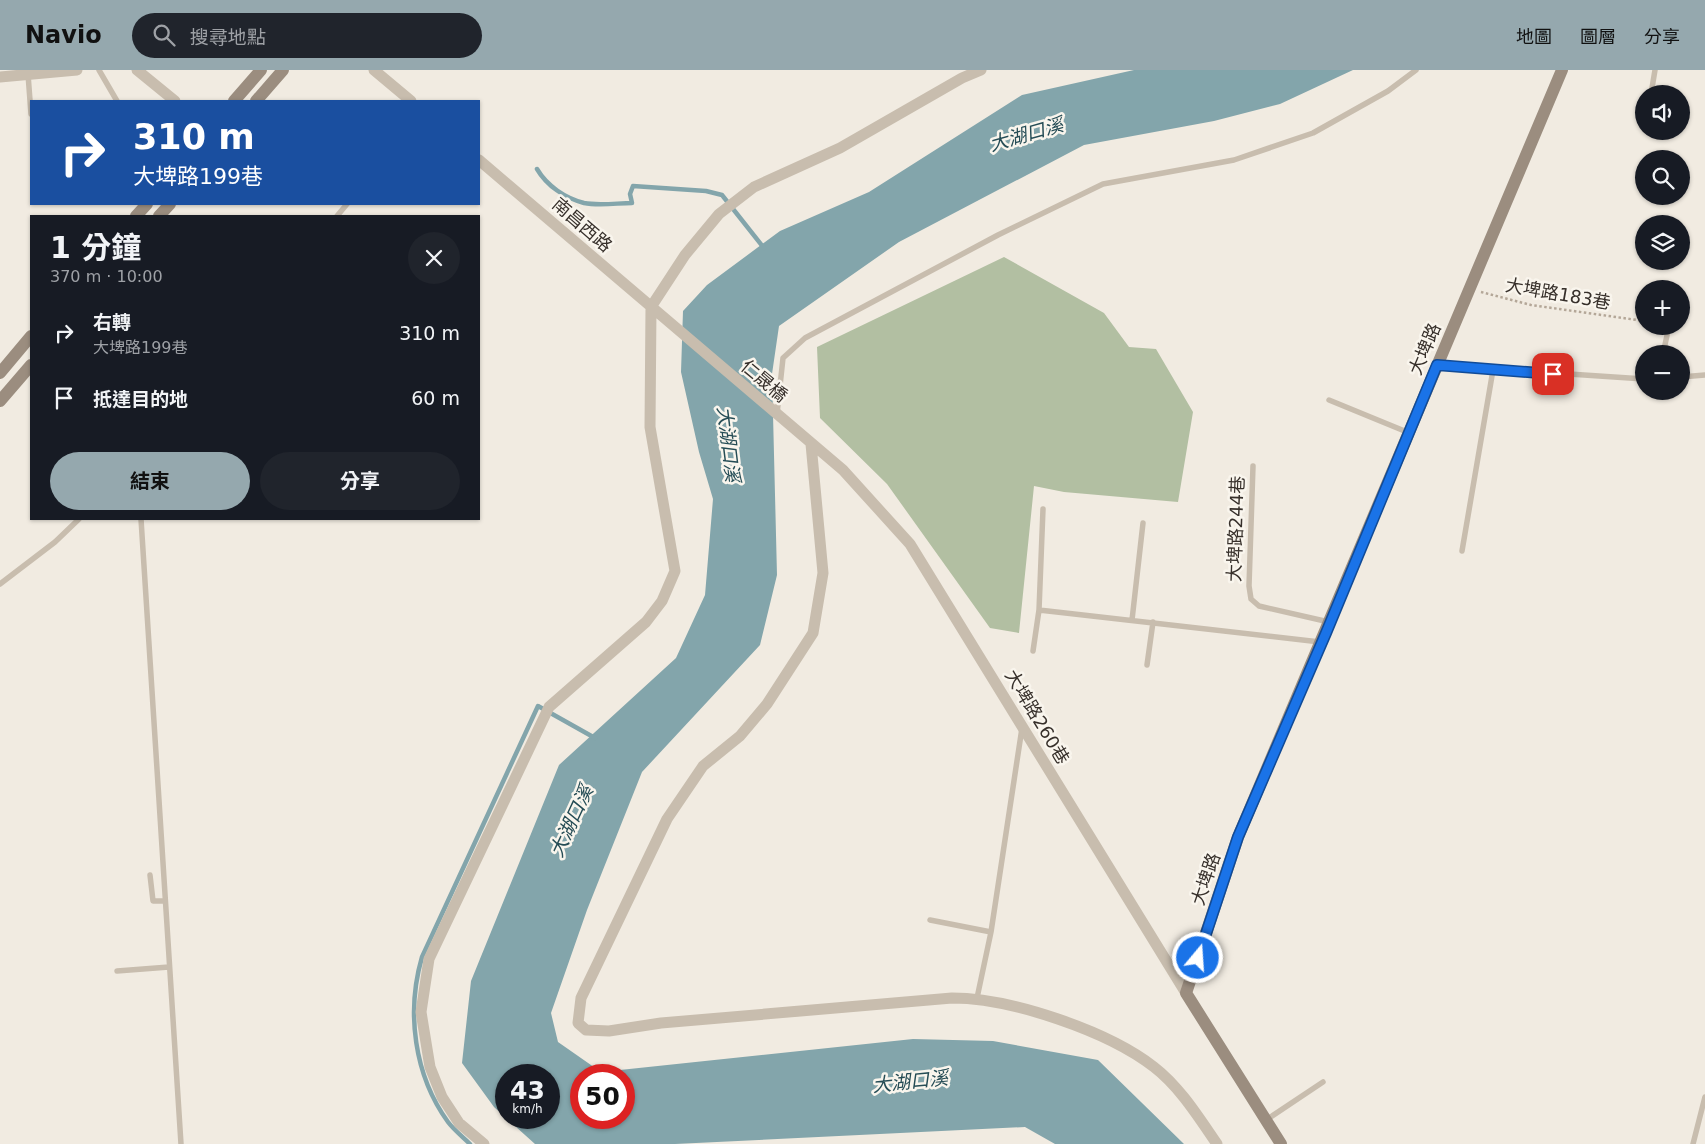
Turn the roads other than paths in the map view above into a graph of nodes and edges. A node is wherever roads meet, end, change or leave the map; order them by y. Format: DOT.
graph roads {
  1 [pos="65,70"];
  2 [pos="77,70"];
  3 [pos="99,70"];
  4 [pos="137,70"];
  5 [pos="261,70"];
  6 [pos="283,70"];
  7 [pos="374,70"];
  8 [pos="981,70"];
  9 [pos="1416,70"];
  10 [pos="1562,70"];
  11 [pos="1655,70"];
  12 [pos="28,74"];
  13 [pos="0,77"];
  14 [pos="1652,85"];
  15 [pos="116,100"];
  16 [pos="174,100"];
  17 [pos="235,100"];
  18 [pos="257,100"];
  19 [pos="410,100"];
  20 [pos="30,101"];
  21 [pos="480,161"];
  22 [pos="146,205"];
  23 [pos="169,205"];
  24 [pos="346,205"];
  25 [pos="137,215"];
  26 [pos="160,215"];
  27 [pos="337,215"];
  28 [pos="651,307"];
  29 [pos="663,318"];
  30 [pos="30,337"];
  31 [pos="30,365"];
  32 [pos="1437,365"];
  33 [pos="1493,370"];
  34 [pos="0,372"];
  35 [pos="1705,376"];
  36 [pos="1690,377"];
  37 [pos="1635,378"];
  38 [pos="1328,400"];
  39 [pos="0,401"];
  40 [pos="777,416"];
  41 [pos="1408,432"];
  42 [pos="811,444"];
  43 [pos="1253,466"];
  44 [pos="843,470"];
  45 [pos="1042,509"];
  46 [pos="78,520"];
  47 [pos="141,520"];
  48 [pos="1143,523"];
  49 [pos="1462,551"];
  50 [pos="0,584"];
  51 [pos="1039,610"];
  52 [pos="1132,620"];
  53 [pos="1153,622"];
  54 [pos="1331,623"];
  55 [pos="1322,642"];
  56 [pos="1032,651"];
  57 [pos="1147,665"];
  58 [pos="1022,726"];
  59 [pos="150,875"];
  60 [pos="165,901"];
  61 [pos="930,920"];
  62 [pos="991,932"];
  63 [pos="169,967"];
  64 [pos="116,970"];
  65 [pos="1186,993"];
  66 [pos="977,998"];
  67 [pos="1323,1082"];
  68 [pos="1705,1097"];
  69 [pos="1266,1120"];
  70 [pos="182,1144"];
  71 [pos="484,1144"];
  72 [pos="1217,1144"];
  73 [pos="1281,1144"];
  74 [pos="1693,1144"];
  1 -- 2 [label="street"];
  1 -- 12 [label="street"];
  3 -- 15 [label="lane"];
  4 -- 16 [label="street"];
  5 -- 17 [label="main road"];
  6 -- 18 [label="main road"];
  7 -- 19 [label="street"];
  8 -- 28 [label="street"];
  9 -- 40 [label="lane"];
  10 -- 32 [label="main road, 大埤路"];
  11 -- 14 [label="lane"];
  12 -- 13 [label="street"];
  12 -- 20 [label="lane"];
  21 -- 28 [label="street, 南昌西路"];
  22 -- 25 [label="main road"];
  23 -- 26 [label="main road"];
  24 -- 27 [label="lane"];
  28 -- 29 [label="street, 南昌西路"];
  28 -- 71 [label="street"];
  29 -- 40 [label="street, 仁晟橋"];
  30 -- 34 [label="main road"];
  31 -- 39 [label="main road"];
  32 -- 33 [label="lane"];
  32 -- 41 [label="main road, 大埤路"];
  33 -- 37 [label="lane"];
  33 -- 49 [label="lane"];
  35 -- 36 [label="lane"];
  38 -- 41 [label="lane"];
  40 -- 42 [label="street, 仁晟橋"];
  41 -- 54 [label="main road, 大埤路"];
  42 -- 44 [label="street, 仁晟橋"];
  42 -- 66 [label="street"];
  43 -- 54 [label="lane, 大埤路244巷"];
  44 -- 58 [label="street, 大埤路260巷"];
  45 -- 51 [label="lane"];
  46 -- 50 [label="lane"];
  47 -- 60 [label="lane"];
  48 -- 52 [label="lane"];
  51 -- 52 [label="lane"];
  51 -- 56 [label="lane"];
  52 -- 53 [label="lane"];
  53 -- 55 [label="lane"];
  53 -- 57 [label="lane"];
  54 -- 55 [label="main road, 大埤路"];
  55 -- 65 [label="main road, 大埤路"];
  58 -- 62 [label="lane"];
  58 -- 65 [label="street, 大埤路260巷"];
  59 -- 60 [label="lane"];
  60 -- 63 [label="lane"];
  61 -- 62 [label="lane"];
  62 -- 66 [label="lane"];
  63 -- 64 [label="lane"];
  63 -- 70 [label="lane"];
  65 -- 69 [label="main road"];
  66 -- 72 [label="street"];
  67 -- 69 [label="lane"];
  68 -- 74 [label="lane"];
  69 -- 73 [label="main road"];
}
